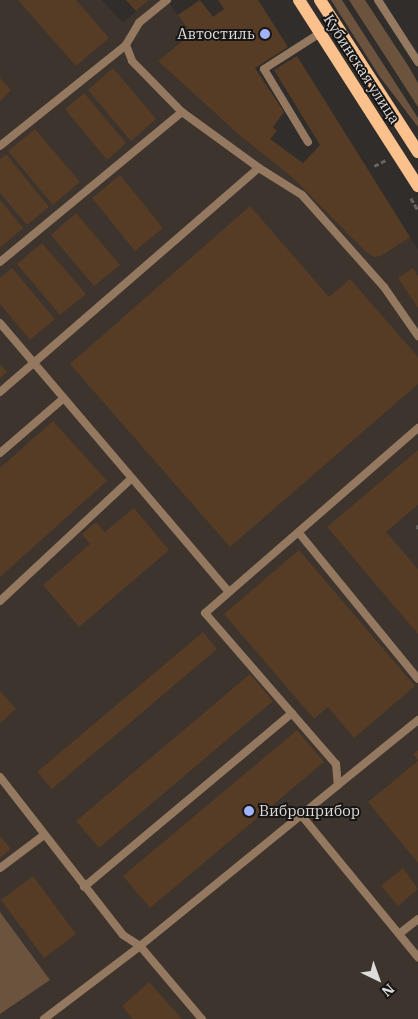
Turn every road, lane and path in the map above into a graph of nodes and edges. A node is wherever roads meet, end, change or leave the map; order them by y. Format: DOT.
graph roads {
  1 [pos="167,0"];
  2 [pos="299,0"];
  3 [pos="320,0"];
  4 [pos="378,0"];
  5 [pos="320,33"];
  6 [pos="126,45"];
  7 [pos="418,62"];
  8 [pos="182,112"];
  9 [pos="308,142"];
  10 [pos="0,146"];
  11 [pos="416,148"];
  12 [pos="393,159"];
  13 [pos="374,166"];
  14 [pos="259,168"];
  15 [pos="418,186"];
  16 [pos="0,262"];
  17 [pos="0,323"];
  18 [pos="418,336"];
  19 [pos="34,362"];
  20 [pos="0,392"];
  21 [pos="64,398"];
  22 [pos="418,428"];
  23 [pos="0,453"];
  24 [pos="132,478"];
  25 [pos="418,525"];
  26 [pos="418,529"];
  27 [pos="299,533"];
  28 [pos="229,592"];
  29 [pos="0,601"];
  30 [pos="418,679"];
  31 [pos="292,713"];
  32 [pos="418,720"];
  33 [pos="0,777"];
  34 [pos="338,785"];
  35 [pos="302,816"];
  36 [pos="44,835"];
  37 [pos="0,868"];
  38 [pos="84,886"];
  39 [pos="418,918"];
  40 [pos="399,934"];
  41 [pos="140,946"];
  42 [pos="418,957"];
  43 [pos="44,1019"];
  44 [pos="202,1019"];
  1 -- 6 [label="lane"];
  2 -- 5 [label="main road, Кубинская улица"];
  3 -- 11 [label="main road, Кубинская улица"];
  4 -- 7 [label="lane"];
  5 -- 9 [label="lane"];
  5 -- 12 [label="main road, Кубинская улица"];
  6 -- 8 [label="lane"];
  6 -- 10 [label="lane"];
  8 -- 14 [label="lane"];
  8 -- 16 [label="lane"];
  12 -- 13 [label="path"];
  12 -- 15 [label="main road, Кубинская улица"];
  14 -- 18 [label="lane"];
  14 -- 19 [label="lane"];
  17 -- 19 [label="lane"];
  19 -- 20 [label="lane"];
  19 -- 21 [label="lane"];
  21 -- 23 [label="lane"];
  21 -- 24 [label="lane"];
  22 -- 27 [label="lane"];
  24 -- 28 [label="lane"];
  24 -- 29 [label="lane"];
  25 -- 26 [label="path"];
  27 -- 28 [label="lane"];
  27 -- 30 [label="lane"];
  28 -- 31 [label="lane"];
  31 -- 34 [label="lane"];
  31 -- 38 [label="lane"];
  32 -- 34 [label="lane"];
  33 -- 36 [label="lane"];
  34 -- 35 [label="lane"];
  35 -- 40 [label="lane"];
  35 -- 41 [label="lane"];
  36 -- 37 [label="lane"];
  36 -- 38 [label="lane"];
  38 -- 41 [label="lane"];
  39 -- 40 [label="lane"];
  40 -- 42 [label="lane"];
  41 -- 43 [label="lane"];
  41 -- 44 [label="lane"];
}
